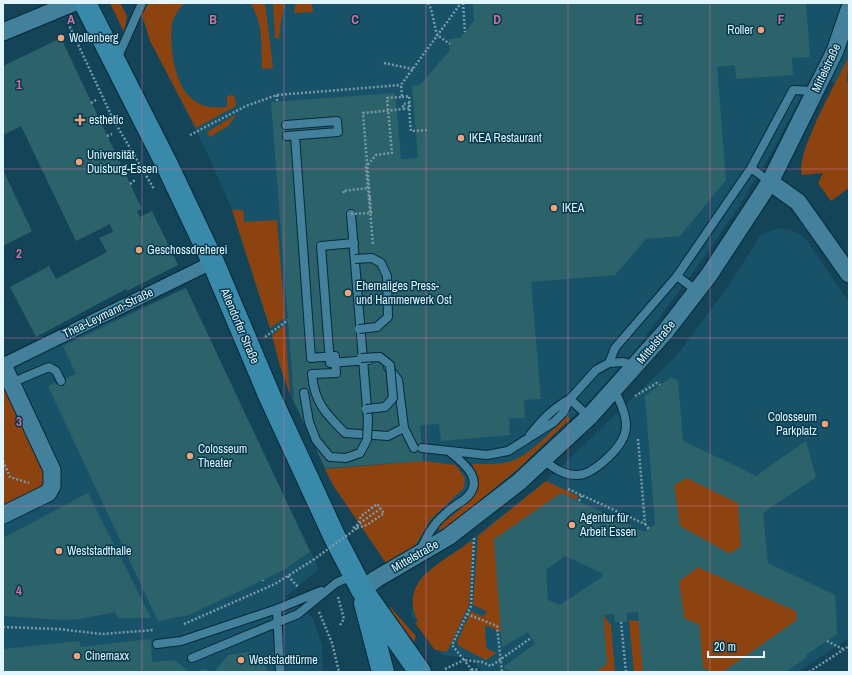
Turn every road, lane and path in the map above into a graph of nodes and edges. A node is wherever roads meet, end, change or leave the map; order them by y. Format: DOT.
graph roads {
  1 [pos="73,3"];
  2 [pos="85,3"];
  3 [pos="142,3"];
  4 [pos="428,3"];
  5 [pos="462,3"];
  6 [pos="849,10"];
  7 [pos="3,32"];
  8 [pos="465,32"];
  9 [pos="437,35"];
  10 [pos="450,44"];
  11 [pos="384,63"];
  12 [pos="115,64"];
  13 [pos="414,69"];
  14 [pos="401,86"];
  15 [pos="816,91"];
  16 [pos="277,95"];
  17 [pos="402,97"];
  18 [pos="96,100"];
  19 [pos="277,102"];
  20 [pos="91,103"];
  21 [pos="403,109"];
  22 [pos="286,125"];
  23 [pos="428,130"];
  24 [pos="112,134"];
  25 [pos="107,136"];
  26 [pos="190,136"];
  27 [pos="751,168"];
  28 [pos="135,180"];
  29 [pos="770,182"];
  30 [pos="130,184"];
  31 [pos="368,188"];
  32 [pos="344,193"];
  33 [pos="371,198"];
  34 [pos="351,215"];
  35 [pos="353,242"];
  36 [pos="355,260"];
  37 [pos="213,262"];
  38 [pos="848,272"];
  39 [pos="677,276"];
  40 [pos="697,291"];
  41 [pos="288,320"];
  42 [pos="359,328"];
  43 [pos="250,347"];
  44 [pos="363,359"];
  45 [pos="609,363"];
  46 [pos="3,365"];
  47 [pos="636,366"];
  48 [pos="61,381"];
  49 [pos="11,383"];
  50 [pos="660,385"];
  51 [pos="614,390"];
  52 [pos="635,390"];
  53 [pos="304,393"];
  54 [pos="635,396"];
  55 [pos="570,399"];
  56 [pos="636,404"];
  57 [pos="367,408"];
  58 [pos="589,417"];
  59 [pos="367,419"];
  60 [pos="404,428"];
  61 [pos="638,434"];
  62 [pos="450,452"];
  63 [pos="543,460"];
  64 [pos="3,461"];
  65 [pos="52,486"];
  66 [pos="566,488"];
  67 [pos="582,495"];
  68 [pos="579,501"];
  69 [pos="380,509"];
  70 [pos="3,515"];
  71 [pos="368,518"];
  72 [pos="645,524"];
  73 [pos="357,528"];
  74 [pos="649,529"];
  75 [pos="474,536"];
  76 [pos="419,553"];
  77 [pos="358,582"];
  78 [pos="330,587"];
  79 [pos="317,608"];
  80 [pos="277,609"];
  81 [pos="467,614"];
  82 [pos="344,619"];
  83 [pos="278,621"];
  84 [pos="621,622"];
  85 [pos="340,625"];
  86 [pos="3,627"];
  87 [pos="177,627"];
  88 [pos="156,630"];
  89 [pos="531,638"];
  90 [pos="827,641"];
  91 [pos="156,644"];
  92 [pos="849,646"];
  93 [pos="844,649"];
  94 [pos="192,658"];
  95 [pos="501,659"];
  96 [pos="464,660"];
  97 [pos="445,669"];
  98 [pos="480,670"];
  99 [pos="472,671"];
  100 [pos="280,672"];
  101 [pos="339,672"];
  102 [pos="383,672"];
  103 [pos="420,672"];
  104 [pos="502,672"];
  105 [pos="626,672"];
  106 [pos="809,672"];
  1 -- 7 [label="street"];
  2 -- 12 [label="main road, Altendorfer Straße"];
  3 -- 12 [label="lane"];
  4 -- 9 [label="path"];
  5 -- 8 [label="path"];
  5 -- 9 [label="path"];
  6 -- 15 [label="street, Mittelstraße"];
  9 -- 10 [label="path"];
  9 -- 13 [label="path"];
  11 -- 13 [label="path"];
  12 -- 37 [label="main road, Altendorfer Straße"];
  13 -- 14 [label="path"];
  14 -- 16 [label="path"];
  14 -- 17 [label="path"];
  15 -- 27 [label="lane"];
  15 -- 29 [label="street, Mittelstraße"];
  16 -- 19 [label="path"];
  16 -- 26 [label="path"];
  17 -- 21 [label="path, bridge"];
  17 -- 31 [label="path"];
  18 -- 20 [label="path"];
  21 -- 23 [label="path, bridge"];
  21 -- 34 [label="path, bridge"];
  22 -- 60 [label="lane"];
  24 -- 25 [label="path"];
  27 -- 29 [label="lane"];
  27 -- 39 [label="lane"];
  28 -- 30 [label="path"];
  29 -- 38 [label="street"];
  29 -- 40 [label="street, Mittelstraße"];
  31 -- 32 [label="path"];
  31 -- 33 [label="path"];
  34 -- 35 [label="lane"];
  35 -- 36 [label="lane"];
  35 -- 42 [label="lane"];
  35 -- 44 [label="lane"];
  36 -- 42 [label="lane"];
  36 -- 42 [label="lane, bridge"];
  36 -- 44 [label="lane"];
  37 -- 43 [label="main road, Altendorfer Straße"];
  37 -- 46 [label="street, Thea-Leymann-Straße"];
  39 -- 40 [label="lane"];
  39 -- 45 [label="lane"];
  40 -- 47 [label="street, Mittelstraße"];
  41 -- 43 [label="path"];
  42 -- 44 [label="lane"];
  43 -- 77 [label="main road, Altendorfer Straße"];
  44 -- 57 [label="lane"];
  44 -- 57 [label="lane, bridge"];
  44 -- 59 [label="lane"];
  44 -- 60 [label="lane, bridge"];
  45 -- 47 [label="lane"];
  45 -- 55 [label="lane"];
  46 -- 49 [label="street, Thea-Leymann-Straße"];
  47 -- 51 [label="street, Mittelstraße"];
  48 -- 49 [label="lane"];
  49 -- 65 [label="street, Thea-Leymann-Straße"];
  50 -- 54 [label="path"];
  51 -- 58 [label="street, Mittelstraße"];
  51 -- 63 [label="lane"];
  52 -- 54 [label="path"];
  53 -- 59 [label="lane, bridge"];
  54 -- 56 [label="path"];
  55 -- 58 [label="lane"];
  55 -- 62 [label="lane"];
  57 -- 59 [label="lane"];
  58 -- 63 [label="street, Mittelstraße"];
  60 -- 62 [label="lane"];
  61 -- 72 [label="path"];
  62 -- 76 [label="lane"];
  63 -- 76 [label="street, Mittelstraße"];
  64 -- 65 [label="path"];
  65 -- 70 [label="street"];
  66 -- 67 [label="path"];
  67 -- 68 [label="path"];
  67 -- 72 [label="path"];
  69 -- 71 [label="path"];
  69 -- 73 [label="path"];
  69 -- 73 [label="path, bridge"];
  72 -- 74 [label="path"];
  73 -- 87 [label="path, bridge"];
  75 -- 81 [label="path"];
  76 -- 77 [label="street, Mittelstraße"];
  77 -- 78 [label="lane"];
  77 -- 102 [label="main road, Altendorfer Straße"];
  77 -- 103 [label="main road, Altendorfer Straße"];
  78 -- 80 [label="lane"];
  78 -- 83 [label="lane"];
  79 -- 101 [label="path"];
  80 -- 83 [label="lane"];
  80 -- 91 [label="lane"];
  81 -- 95 [label="path"];
  81 -- 96 [label="path"];
  82 -- 85 [label="path"];
  83 -- 94 [label="lane"];
  83 -- 100 [label="lane"];
  84 -- 105 [label="path"];
  86 -- 88 [label="path"];
  89 -- 95 [label="path"];
  90 -- 93 [label="path"];
  92 -- 93 [label="path"];
  93 -- 106 [label="path"];
  95 -- 96 [label="path"];
  95 -- 104 [label="path"];
  96 -- 97 [label="path"];
  96 -- 99 [label="path"];
  98 -- 99 [label="path"];
}
